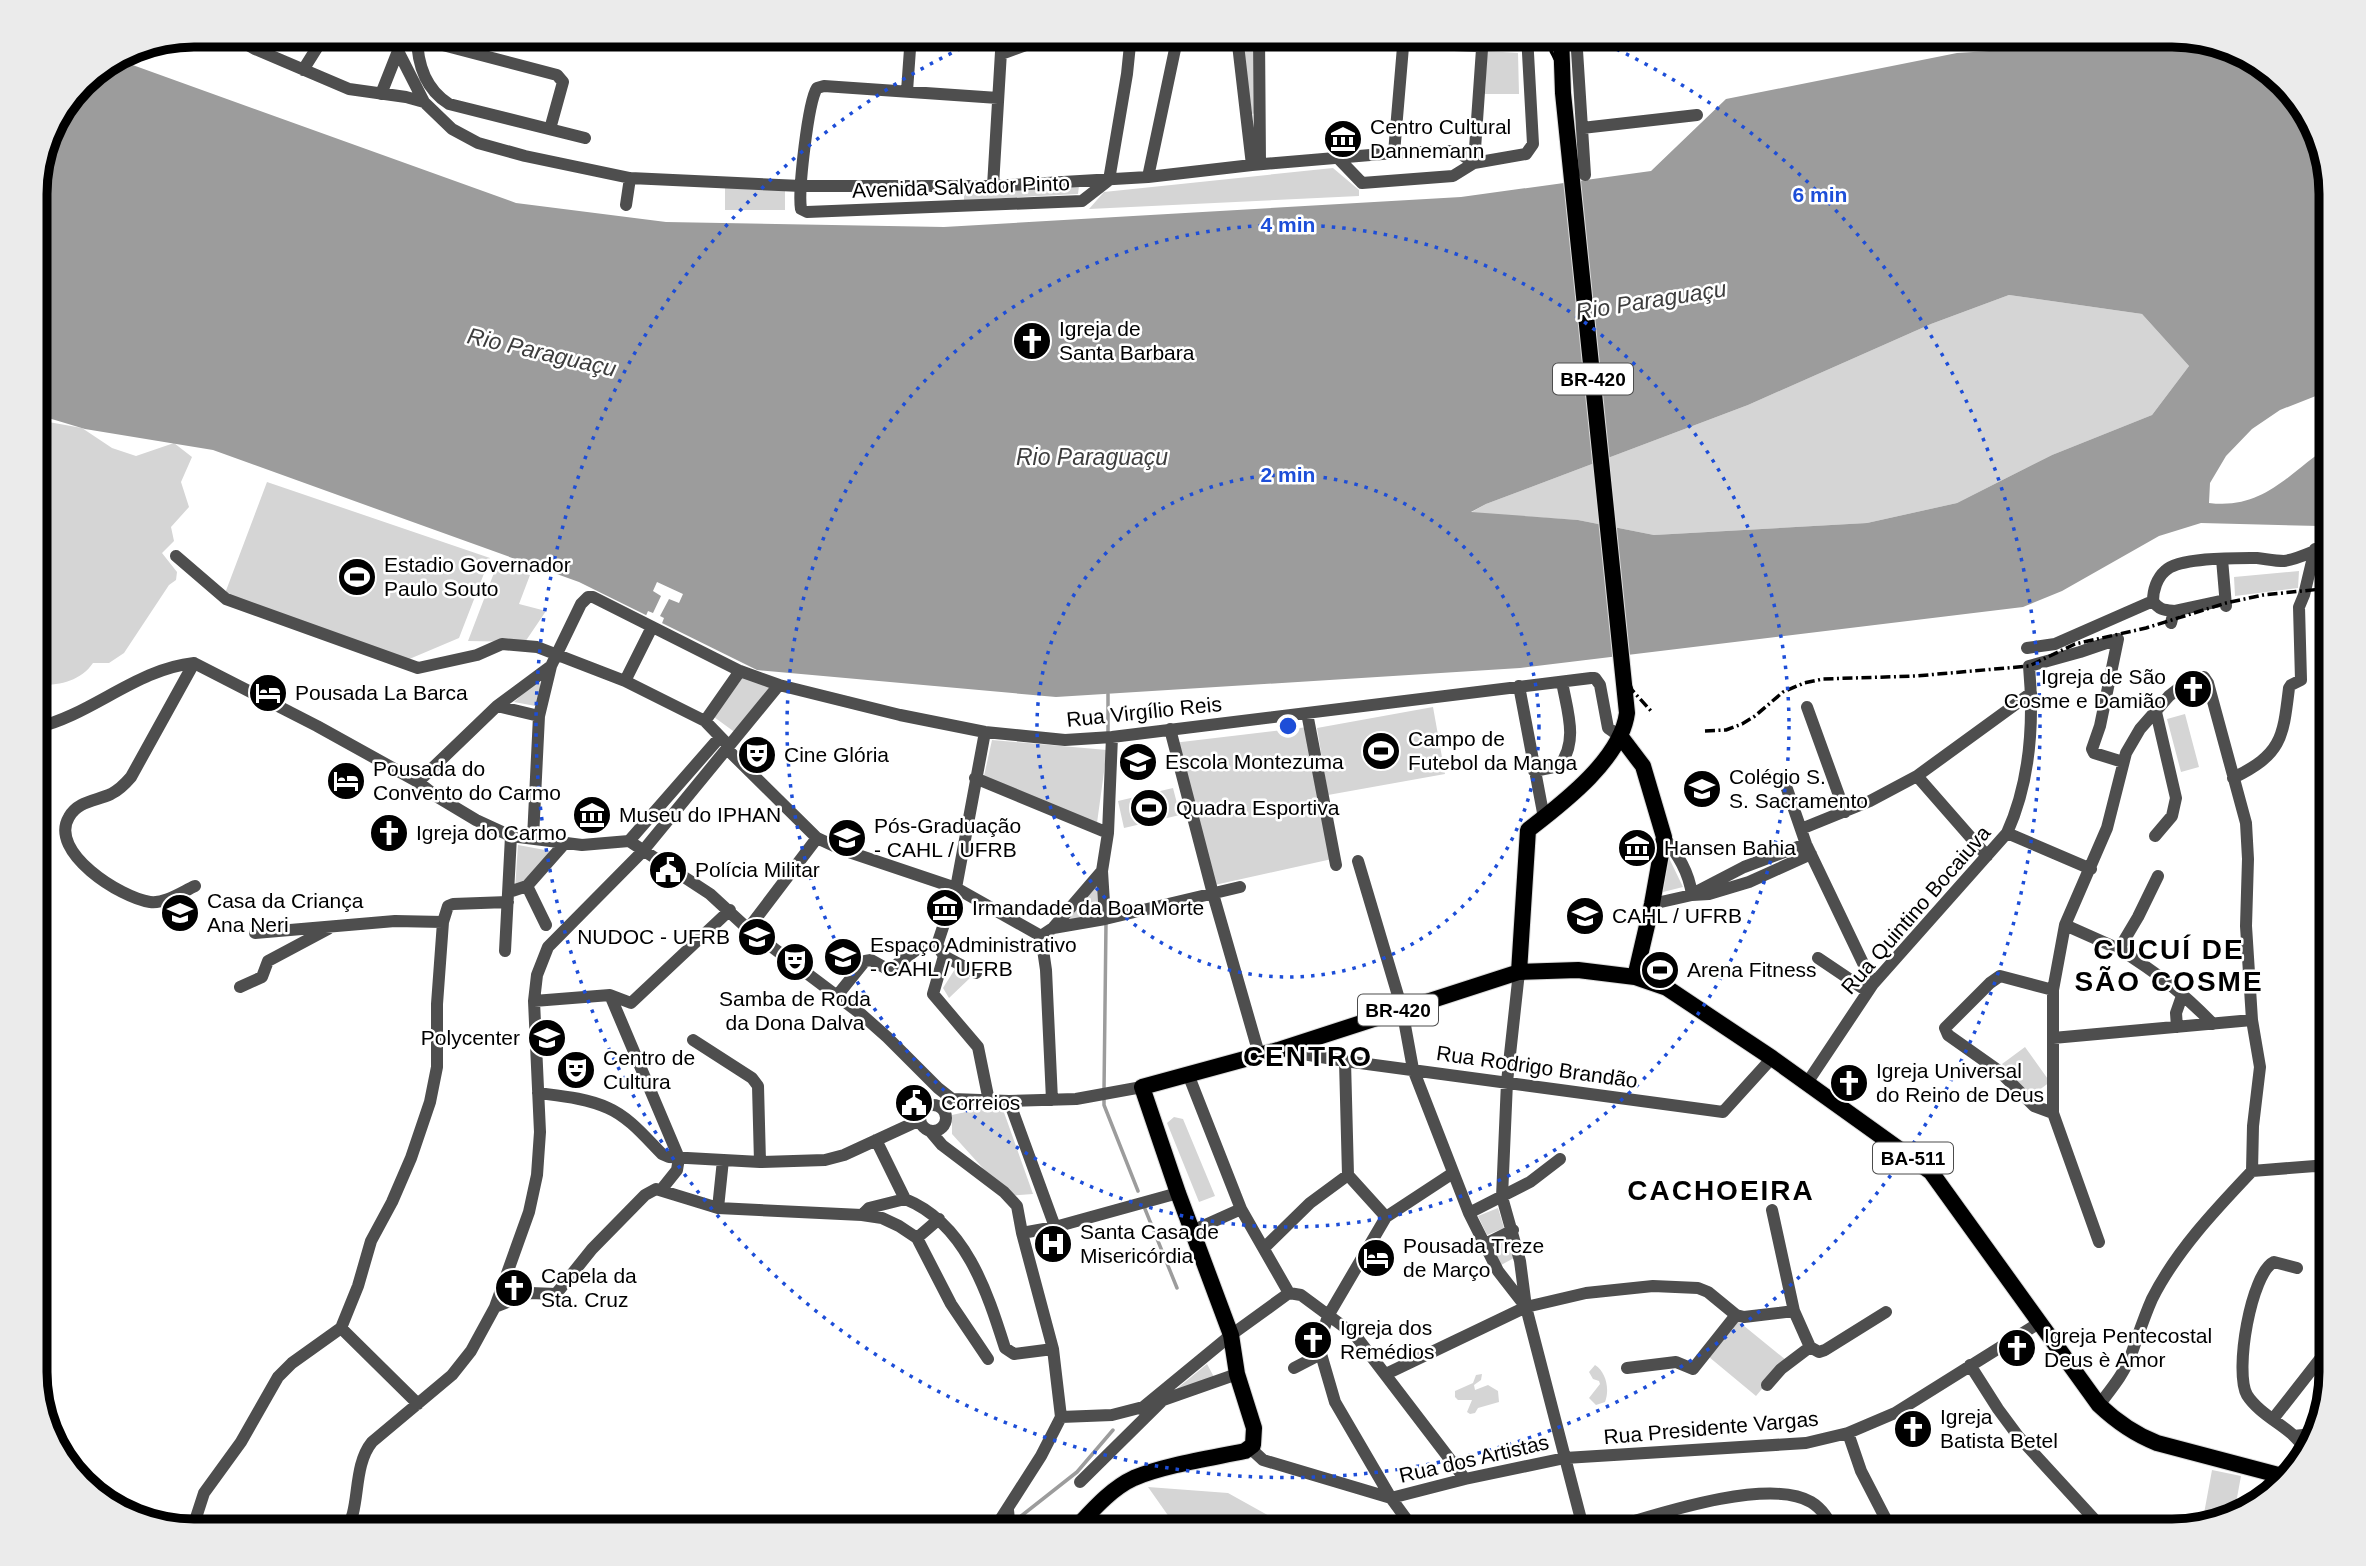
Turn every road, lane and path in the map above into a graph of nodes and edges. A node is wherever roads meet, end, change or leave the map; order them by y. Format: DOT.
graph roads {
  1 [pos="257,47"];
  2 [pos="317,47"];
  3 [pos="398,47"];
  4 [pos="418,47"];
  5 [pos="454,47"];
  6 [pos="910,47"];
  7 [pos="1001,47"];
  8 [pos="1020,47"];
  9 [pos="1130,47"];
  10 [pos="1175,47"];
  11 [pos="1238,47"];
  12 [pos="1258,47"];
  13 [pos="1402,47"];
  14 [pos="1482,47"];
  15 [pos="1528,47"];
  16 [pos="1561,47"];
  17 [pos="1577,47"];
  18 [pos="398,51"];
  19 [pos="1001,54"];
  20 [pos="303,70"];
  21 [pos="907,91"];
  22 [pos="381,94"];
  23 [pos="998,98"];
  24 [pos="424,103"];
  25 [pos="1697,114"];
  26 [pos="1261,119"];
  27 [pos="1247,120"];
  28 [pos="1581,128"];
  29 [pos="550,129"];
  30 [pos="585,138"];
  31 [pos="1394,153"];
  32 [pos="1337,157"];
  33 [pos="1474,163"];
  34 [pos="1256,164"];
  35 [pos="1586,175"];
  36 [pos="1148,177"];
  37 [pos="630,178"];
  38 [pos="1109,180"];
  39 [pos="801,186"];
  40 [pos="952,186"];
  41 [pos="993,186"];
  42 [pos="626,205"];
  43 [pos="953,205"];
  44 [pos="2319,548"];
  45 [pos="2315,549"];
  46 [pos="176,556"];
  47 [pos="2222,559"];
  48 [pos="2153,601"];
  49 [pos="652,627"];
  50 [pos="2027,648"];
  51 [pos="554,661"];
  52 [pos="194,663"];
  53 [pos="740,671"];
  54 [pos="625,681"];
  55 [pos="1562,682"];
  56 [pos="779,685"];
  57 [pos="1519,686"];
  58 [pos="2031,693"];
  59 [pos="498,706"];
  60 [pos="1807,707"];
  61 [pos="2156,712"];
  62 [pos="1307,713"];
  63 [pos="539,716"];
  64 [pos="705,721"];
  65 [pos="48,723"];
  66 [pos="1170,729"];
  67 [pos="985,732"];
  68 [pos="1112,737"];
  69 [pos="1621,737"];
  70 [pos="726,744"];
  71 [pos="2123,762"];
  72 [pos="1534,771"];
  73 [pos="1917,776"];
  74 [pos="975,778"];
  75 [pos="2234,778"];
  76 [pos="418,782"];
  77 [pos="1787,789"];
  78 [pos="1845,812"];
  79 [pos="1544,818"];
  80 [pos="1801,829"];
  81 [pos="1108,833"];
  82 [pos="2007,833"];
  83 [pos="511,836"];
  84 [pos="2155,836"];
  85 [pos="1664,837"];
  86 [pos="533,838"];
  87 [pos="817,838"];
  88 [pos="629,841"];
  89 [pos="565,843"];
  90 [pos="1809,849"];
  91 [pos="642,852"];
  92 [pos="1987,856"];
  93 [pos="1358,861"];
  94 [pos="1336,865"];
  95 [pos="1744,867"];
  96 [pos="2091,869"];
  97 [pos="1102,871"];
  98 [pos="2158,876"];
  99 [pos="1749,882"];
  100 [pos="195,886"];
  101 [pos="527,886"];
  102 [pos="1240,887"];
  103 [pos="956,888"];
  104 [pos="1213,894"];
  105 [pos="1692,895"];
  106 [pos="509,897"];
  107 [pos="1652,904"];
  108 [pos="730,910"];
  109 [pos="1105,919"];
  110 [pos="443,922"];
  111 [pos="546,925"];
  112 [pos="2065,925"];
  113 [pos="335,926"];
  114 [pos="1053,928"];
  115 [pos="748,929"];
  116 [pos="255,933"];
  117 [pos="1041,936"];
  118 [pos="919,948"];
  119 [pos="2119,949"];
  120 [pos="505,951"];
  121 [pos="942,953"];
  122 [pos="1818,958"];
  123 [pos="1519,972"];
  124 [pos="976,973"];
  125 [pos="1635,977"];
  126 [pos="240,987"];
  127 [pos="1870,988"];
  128 [pos="2053,990"];
  129 [pos="2183,993"];
  130 [pos="610,995"];
  131 [pos="836,997"];
  132 [pos="534,1001"];
  133 [pos="631,1003"];
  134 [pos="1402,1009"];
  135 [pos="619,1016"];
  136 [pos="2252,1020"];
  137 [pos="2213,1024"];
  138 [pos="2177,1027"];
  139 [pos="2053,1038"];
  140 [pos="693,1040"];
  141 [pos="1278,1050"];
  142 [pos="1259,1054"];
  143 [pos="1772,1058"];
  144 [pos="1345,1061"];
  145 [pos="1413,1069"];
  146 [pos="1188,1074"];
  147 [pos="1507,1082"];
  148 [pos="1807,1083"];
  149 [pos="1142,1087"];
  150 [pos="538,1093"];
  151 [pos="952,1099"];
  152 [pos="1052,1100"];
  153 [pos="989,1101"];
  154 [pos="1009,1101"];
  155 [pos="945,1111"];
  156 [pos="2053,1113"];
  157 [pos="920,1120"];
  158 [pos="931,1132"];
  159 [pos="877,1140"];
  160 [pos="679,1158"];
  161 [pos="1560,1159"];
  162 [pos="723,1160"];
  163 [pos="760,1161"];
  164 [pos="2319,1166"];
  165 [pos="2252,1171"];
  166 [pos="1453,1173"];
  167 [pos="1348,1175"];
  168 [pos="661,1190"];
  169 [pos="1178,1193"];
  170 [pos="1502,1197"];
  171 [pos="905,1199"];
  172 [pos="718,1208"];
  173 [pos="1241,1209"];
  174 [pos="1772,1210"];
  175 [pos="1469,1213"];
  176 [pos="862,1215"];
  177 [pos="1385,1217"];
  178 [pos="939,1219"];
  179 [pos="1055,1227"];
  180 [pos="1513,1230"];
  181 [pos="1192,1231"];
  182 [pos="1022,1233"];
  183 [pos="917,1238"];
  184 [pos="2099,1242"];
  185 [pos="1485,1244"];
  186 [pos="1264,1248"];
  187 [pos="1520,1261"];
  188 [pos="2297,1268"];
  189 [pos="1498,1271"];
  190 [pos="1289,1293"];
  191 [pos="495,1307"];
  192 [pos="1526,1307"];
  193 [pos="1794,1311"];
  194 [pos="1886,1312"];
  195 [pos="1736,1315"];
  196 [pos="1328,1316"];
  197 [pos="2039,1323"];
  198 [pos="341,1328"];
  199 [pos="1231,1335"];
  200 [pos="1810,1348"];
  201 [pos="1053,1349"];
  202 [pos="1321,1354"];
  203 [pos="988,1359"];
  204 [pos="2319,1360"];
  205 [pos="1970,1365"];
  206 [pos="1294,1367"];
  207 [pos="1627,1368"];
  208 [pos="1237,1374"];
  209 [pos="1386,1374"];
  210 [pos="1767,1385"];
  211 [pos="1163,1400"];
  212 [pos="418,1405"];
  213 [pos="2099,1405"];
  214 [pos="1141,1409"];
  215 [pos="1061,1417"];
  216 [pos="2273,1419"];
  217 [pos="1847,1433"];
  218 [pos="2305,1435"];
  219 [pos="2294,1436"];
  220 [pos="2300,1443"];
  221 [pos="1250,1448"];
  222 [pos="1565,1458"];
  223 [pos="2277,1475"];
  224 [pos="1465,1479"];
  225 [pos="1080,1482"];
  226 [pos="1391,1498"];
  227 [pos="1008,1510"];
  228 [pos="196,1519"];
  229 [pos="351,1519"];
  230 [pos="1002,1519"];
  231 [pos="1009,1519"];
  232 [pos="1085,1519"];
  233 [pos="1406,1519"];
  234 [pos="1581,1519"];
  235 [pos="1646,1519"];
  236 [pos="1826,1519"];
  237 [pos="1886,1519"];
  238 [pos="2094,1519"];
  1 -- 20 [label="street"];
  2 -- 20 [label="street"];
  3 -- 18 [label="street"];
  4 -- 29 [label="street"];
  5 -- 29 [label="street"];
  6 -- 21 [label="street"];
  7 -- 19 [label="street"];
  8 -- 19 [label="street"];
  9 -- 38 [label="street"];
  10 -- 36 [label="street"];
  11 -- 27 [label="street"];
  12 -- 26 [label="street"];
  13 -- 31 [label="street"];
  14 -- 33 [label="street"];
  15 -- 33 [label="street"];
  16 -- 69 [label="main road, BR-420"];
  17 -- 28 [label="street"];
  18 -- 22 [label="street"];
  18 -- 24 [label="street"];
  19 -- 23 [label="street"];
  20 -- 22 [label="street"];
  21 -- 23 [label="street"];
  21 -- 39 [label="street"];
  22 -- 24 [label="street"];
  23 -- 41 [label="street"];
  24 -- 37 [label="street, Avenida Salvador Pinto"];
  25 -- 28 [label="street"];
  26 -- 27 [label="street"];
  26 -- 34 [label="street"];
  27 -- 34 [label="street"];
  28 -- 35 [label="street"];
  29 -- 30 [label="street"];
  31 -- 32 [label="street, Avenida Salvador Pinto"];
  31 -- 33 [label="street, Avenida Salvador Pinto"];
  32 -- 33 [label="street"];
  32 -- 34 [label="street, Avenida Salvador Pinto"];
  34 -- 36 [label="street, Avenida Salvador Pinto"];
  36 -- 38 [label="street, Avenida Salvador Pinto"];
  37 -- 39 [label="street, Avenida Salvador Pinto"];
  37 -- 42 [label="street"];
  38 -- 41 [label="street, Avenida Salvador Pinto"];
  38 -- 43 [label="street, Avenida Salvador Pinto"];
  39 -- 40 [label="street, Avenida Salvador Pinto"];
  39 -- 43 [label="street, Avenida Salvador Pinto"];
  40 -- 41 [label="street, Avenida Salvador Pinto"];
  40 -- 43 [label="street"];
  44 -- 45 [label="street"];
  45 -- 47 [label="street"];
  45 -- 75 [label="street"];
  46 -- 51 [label="street"];
  47 -- 48 [label="street"];
  47 -- 48 [label="street"];
  48 -- 50 [label="street"];
  49 -- 51 [label="street, Rua Virgílio Reis"];
  49 -- 53 [label="street, Rua Virgílio Reis"];
  49 -- 54 [label="street"];
  51 -- 54 [label="street"];
  51 -- 59 [label="street"];
  51 -- 63 [label="street"];
  52 -- 65 [label="street"];
  52 -- 76 [label="street"];
  52 -- 100 [label="street"];
  53 -- 56 [label="street, Rua Virgílio Reis"];
  53 -- 64 [label="street"];
  54 -- 64 [label="street"];
  55 -- 57 [label="street, Rua Virgílio Reis"];
  55 -- 69 [label="street, Rua Virgílio Reis"];
  55 -- 72 [label="street"];
  56 -- 67 [label="street, Rua Virgílio Reis"];
  56 -- 70 [label="street"];
  57 -- 62 [label="street, Rua Virgílio Reis"];
  57 -- 72 [label="street"];
  58 -- 71 [label="street, Rua Quintino Bocaiuva"];
  58 -- 73 [label="street"];
  58 -- 82 [label="street, Rua Quintino Bocaiuva"];
  59 -- 63 [label="street"];
  59 -- 76 [label="street"];
  60 -- 78 [label="street"];
  61 -- 71 [label="street"];
  61 -- 75 [label="street"];
  61 -- 84 [label="street"];
  62 -- 66 [label="street, Rua Virgílio Reis"];
  62 -- 94 [label="street"];
  63 -- 86 [label="street"];
  64 -- 70 [label="street"];
  66 -- 68 [label="street, Rua Virgílio Reis"];
  66 -- 104 [label="street"];
  67 -- 68 [label="street, Rua Virgílio Reis"];
  67 -- 74 [label="street"];
  68 -- 81 [label="street"];
  69 -- 79 [label="main road, BR-420"];
  69 -- 85 [label="main road"];
  70 -- 87 [label="street"];
  70 -- 88 [label="street"];
  70 -- 91 [label="street"];
  71 -- 96 [label="street"];
  72 -- 79 [label="street"];
  73 -- 78 [label="street"];
  73 -- 92 [label="street"];
  74 -- 81 [label="street"];
  74 -- 103 [label="street"];
  75 -- 136 [label="street"];
  76 -- 83 [label="street"];
  77 -- 80 [label="street"];
  78 -- 80 [label="street"];
  79 -- 123 [label="main road, BR-420"];
  80 -- 90 [label="street"];
  81 -- 97 [label="street"];
  82 -- 92 [label="street, Rua Quintino Bocaiuva"];
  82 -- 96 [label="street"];
  83 -- 86 [label="street"];
  83 -- 106 [label="street"];
  85 -- 105 [label="street"];
  85 -- 107 [label="main road"];
  86 -- 89 [label="street"];
  87 -- 103 [label="street"];
  87 -- 115 [label="street"];
  88 -- 89 [label="street"];
  88 -- 91 [label="street"];
  89 -- 101 [label="street"];
  90 -- 95 [label="street"];
  90 -- 99 [label="street"];
  90 -- 127 [label="street"];
  91 -- 108 [label="street"];
  91 -- 132 [label="street"];
  92 -- 127 [label="street, Rua Quintino Bocaiuva"];
  93 -- 134 [label="street"];
  95 -- 99 [label="street"];
  95 -- 105 [label="street"];
  96 -- 112 [label="street"];
  97 -- 109 [label="street"];
  97 -- 114 [label="street"];
  98 -- 119 [label="street"];
  99 -- 105 [label="street"];
  101 -- 106 [label="street"];
  101 -- 111 [label="street"];
  102 -- 104 [label="street"];
  103 -- 117 [label="street"];
  103 -- 121 [label="street"];
  104 -- 109 [label="street"];
  104 -- 142 [label="street"];
  105 -- 107 [label="street"];
  106 -- 110 [label="street"];
  106 -- 120 [label="street"];
  107 -- 125 [label="main road"];
  108 -- 115 [label="street"];
  108 -- 133 [label="street"];
  109 -- 114 [label="street"];
  110 -- 113 [label="street"];
  110 -- 198 [label="street"];
  112 -- 119 [label="street"];
  112 -- 128 [label="street"];
  113 -- 116 [label="street"];
  113 -- 126 [label="street"];
  114 -- 117 [label="street"];
  115 -- 131 [label="street"];
  117 -- 152 [label="street"];
  118 -- 131 [label="street"];
  119 -- 129 [label="street"];
  121 -- 124 [label="street"];
  121 -- 153 [label="street"];
  122 -- 127 [label="street"];
  123 -- 125 [label="main road, BR-420"];
  123 -- 134 [label="main road, BR-420"];
  123 -- 147 [label="street"];
  125 -- 143 [label="main road, BA-511"];
  127 -- 148 [label="street, Rua Quintino Bocaiuva"];
  128 -- 139 [label="street"];
  128 -- 156 [label="street"];
  129 -- 137 [label="street"];
  129 -- 138 [label="street"];
  130 -- 132 [label="street"];
  130 -- 133 [label="street"];
  130 -- 135 [label="street"];
  131 -- 151 [label="street"];
  132 -- 150 [label="street"];
  133 -- 135 [label="street"];
  134 -- 141 [label="main road, BR-420"];
  134 -- 145 [label="street"];
  135 -- 160 [label="street"];
  136 -- 137 [label="street"];
  136 -- 165 [label="street"];
  137 -- 138 [label="street"];
  138 -- 139 [label="street"];
  139 -- 156 [label="street"];
  140 -- 163 [label="street"];
  141 -- 142 [label="main road, BR-420"];
  141 -- 144 [label="street, Rua Rodrigo Brandão"];
  142 -- 146 [label="main road, BR-420"];
  143 -- 147 [label="street, Rua Rodrigo Brandão"];
  143 -- 148 [label="main road, BA-511"];
  144 -- 145 [label="street, Rua Rodrigo Brandão"];
  144 -- 167 [label="street"];
  145 -- 147 [label="street, Rua Rodrigo Brandão"];
  145 -- 166 [label="street"];
  146 -- 149 [label="main road, BR-420"];
  146 -- 173 [label="street"];
  147 -- 170 [label="street"];
  148 -- 197 [label="main road, BA-511"];
  149 -- 152 [label="street"];
  149 -- 169 [label="main road"];
  150 -- 160 [label="street"];
  150 -- 191 [label="street"];
  151 -- 153 [label="street"];
  151 -- 155 [label="street"];
  152 -- 154 [label="street"];
  153 -- 154 [label="street"];
  154 -- 179 [label="street"];
  155 -- 157 [label="street"];
  155 -- 158 [label="street"];
  156 -- 184 [label="street"];
  157 -- 158 [label="street"];
  157 -- 159 [label="street"];
  158 -- 182 [label="street"];
  159 -- 163 [label="street"];
  159 -- 171 [label="street"];
  160 -- 162 [label="street"];
  160 -- 168 [label="street"];
  161 -- 170 [label="street"];
  162 -- 163 [label="street"];
  162 -- 172 [label="street"];
  164 -- 165 [label="street"];
  165 -- 213 [label="street"];
  166 -- 175 [label="street"];
  166 -- 177 [label="street"];
  167 -- 177 [label="street"];
  167 -- 186 [label="street"];
  168 -- 172 [label="street"];
  168 -- 191 [label="street"];
  169 -- 179 [label="street"];
  169 -- 181 [label="main road"];
  170 -- 175 [label="street"];
  170 -- 180 [label="street"];
  171 -- 176 [label="street"];
  171 -- 178 [label="street"];
  172 -- 176 [label="street"];
  173 -- 181 [label="street"];
  173 -- 186 [label="street"];
  174 -- 193 [label="street"];
  175 -- 185 [label="street"];
  176 -- 183 [label="street"];
  177 -- 196 [label="street"];
  178 -- 183 [label="street"];
  178 -- 201 [label="street"];
  179 -- 182 [label="street"];
  180 -- 185 [label="street"];
  180 -- 187 [label="street"];
  181 -- 199 [label="main road"];
  182 -- 201 [label="street"];
  183 -- 203 [label="street"];
  185 -- 189 [label="street"];
  186 -- 190 [label="street"];
  187 -- 189 [label="street"];
  187 -- 192 [label="street"];
  188 -- 216 [label="street"];
  189 -- 192 [label="street"];
  190 -- 196 [label="street"];
  190 -- 199 [label="street"];
  191 -- 212 [label="street"];
  192 -- 195 [label="street"];
  192 -- 209 [label="street"];
  192 -- 222 [label="street"];
  193 -- 195 [label="street"];
  193 -- 200 [label="street"];
  194 -- 200 [label="street"];
  195 -- 207 [label="street"];
  196 -- 202 [label="street"];
  196 -- 209 [label="street"];
  197 -- 205 [label="street, Rua Presidente Vargas"];
  197 -- 213 [label="main road, BA-511"];
  198 -- 212 [label="street"];
  198 -- 228 [label="street"];
  199 -- 208 [label="main road"];
  199 -- 214 [label="street"];
  200 -- 210 [label="street"];
  201 -- 215 [label="street"];
  202 -- 206 [label="street"];
  202 -- 226 [label="street"];
  204 -- 216 [label="street"];
  205 -- 217 [label="street, Rua Presidente Vargas"];
  205 -- 238 [label="street"];
  208 -- 211 [label="street"];
  208 -- 221 [label="main road"];
  209 -- 224 [label="street"];
  211 -- 214 [label="street"];
  211 -- 225 [label="street"];
  212 -- 229 [label="street"];
  213 -- 223 [label="main road, BA-511"];
  214 -- 215 [label="street"];
  215 -- 227 [label="street"];
  216 -- 219 [label="street"];
  217 -- 222 [label="street, Rua Presidente Vargas"];
  217 -- 237 [label="street"];
  218 -- 219 [label="street"];
  219 -- 220 [label="street"];
  221 -- 226 [label="street"];
  221 -- 232 [label="main road"];
  222 -- 224 [label="street, Rua dos Artistas"];
  222 -- 234 [label="street"];
  224 -- 226 [label="street, Rua dos Artistas"];
  226 -- 233 [label="street"];
  227 -- 230 [label="street"];
  227 -- 231 [label="street"];
  235 -- 236 [label="street"];
}
